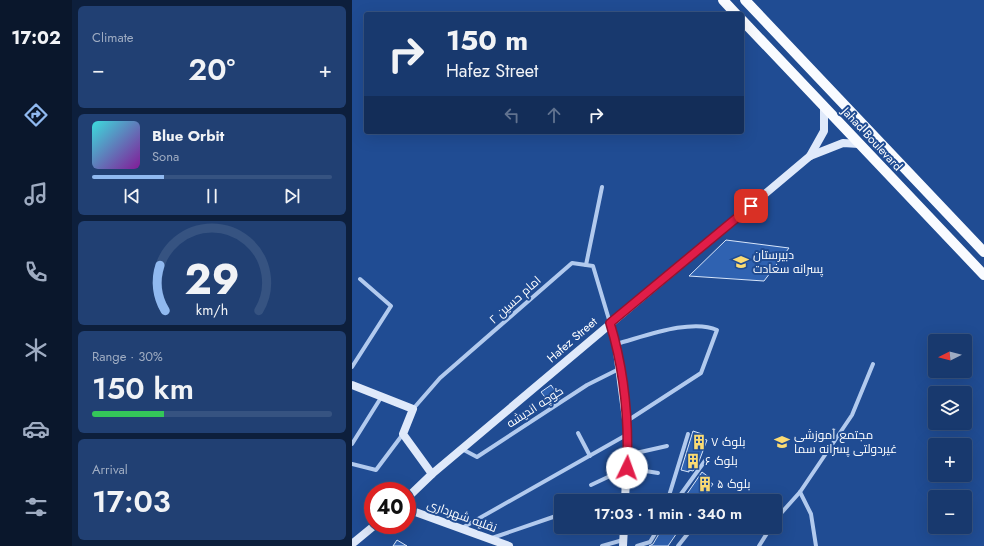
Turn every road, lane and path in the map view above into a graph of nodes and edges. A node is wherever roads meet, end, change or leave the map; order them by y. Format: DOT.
graph roads {
  1 [pos="723,0"];
  2 [pos="745,0"];
  3 [pos="734,12"];
  4 [pos="744,22"];
  5 [pos="824,107"];
  6 [pos="858,144"];
  7 [pos="810,156"];
  8 [pos="602,187"];
  9 [pos="984,252"];
  10 [pos="586,265"];
  11 [pos="984,275"];
  12 [pos="360,279"];
  13 [pos="610,323"];
  14 [pos="616,344"];
  15 [pos="873,364"];
  16 [pos="352,366"];
  17 [pos="620,369"];
  18 [pos="352,385"];
  19 [pos="382,396"];
  20 [pos="413,409"];
  21 [pos="627,420"];
  22 [pos="403,434"];
  23 [pos="578,434"];
  24 [pos="628,434"];
  25 [pos="688,434"];
  26 [pos="352,444"];
  27 [pos="667,446"];
  28 [pos="462,449"];
  29 [pos="627,455"];
  30 [pos="590,456"];
  31 [pos="707,458"];
  32 [pos="352,464"];
  33 [pos="627,468"];
  34 [pos="658,473"];
  35 [pos="432,474"];
  36 [pos="591,485"];
  37 [pos="416,489"];
  38 [pos="800,492"];
  39 [pos="625,494"];
  40 [pos="670,494"];
  41 [pos="681,494"];
  42 [pos="416,512"];
  43 [pos="782,512"];
  44 [pos="554,517"];
  45 [pos="460,529"];
  46 [pos="364,534"];
  47 [pos="655,534"];
  48 [pos="688,534"];
  49 [pos="767,534"];
  50 [pos="490,539"];
  51 [pos="682,542"];
  52 [pos="623,543"];
  53 [pos="352,544"];
  54 [pos="509,546"];
  55 [pos="602,546"];
  56 [pos="637,546"];
  57 [pos="678,546"];
  58 [pos="686,546"];
  59 [pos="759,546"];
  60 [pos="816,546"];
  1 -- 3 [label="main road"];
  2 -- 9 [label="main road, Jahad Boulevard"];
  4 -- 5 [label="main road, Jahad Boulevard"];
  5 -- 6 [label="main road, Jahad Boulevard"];
  5 -- 7 [label="main road"];
  6 -- 7 [label="main road"];
  6 -- 11 [label="main road, Jahad Boulevard"];
  7 -- 13 [label="main road, Hafez Street"];
  8 -- 10 [label="street"];
  10 -- 13 [label="street"];
  10 -- 20 [label="street, امام حسین ۲"];
  12 -- 16 [label="street"];
  13 -- 14 [label="main road"];
  13 -- 28 [label="main road, Hafez Street"];
  14 -- 17 [label="main road"];
  14 -- 21 [label="street"];
  15 -- 38 [label="street"];
  17 -- 21 [label="main road"];
  17 -- 28 [label="street, کوچه اندیشه"];
  18 -- 19 [label="main road"];
  19 -- 20 [label="main road"];
  19 -- 26 [label="street"];
  20 -- 22 [label="main road"];
  21 -- 24 [label="main road"];
  22 -- 32 [label="street"];
  22 -- 35 [label="main road"];
  23 -- 30 [label="street"];
  24 -- 29 [label="main road"];
  24 -- 30 [label="street"];
  25 -- 40 [label="street"];
  27 -- 29 [label="street"];
  28 -- 35 [label="main road, Hafez Street"];
  29 -- 33 [label="main road"];
  30 -- 45 [label="street"];
  31 -- 41 [label="street"];
  33 -- 34 [label="street"];
  33 -- 36 [label="street"];
  33 -- 39 [label="main road"];
  35 -- 37 [label="main road, Hafez Street"];
  38 -- 43 [label="street"];
  38 -- 60 [label="street"];
  42 -- 45 [label="main road, نقلیه شهرداری"];
  44 -- 50 [label="street"];
  45 -- 50 [label="main road, نقلیه شهرداری"];
  46 -- 53 [label="main road"];
  47 -- 56 [label="street"];
  48 -- 51 [label="street"];
  49 -- 59 [label="street"];
  50 -- 54 [label="main road, نقلیه شهرداری"];
  51 -- 57 [label="street"];
  51 -- 58 [label="street"];
  52 -- 55 [label="street"];
}
